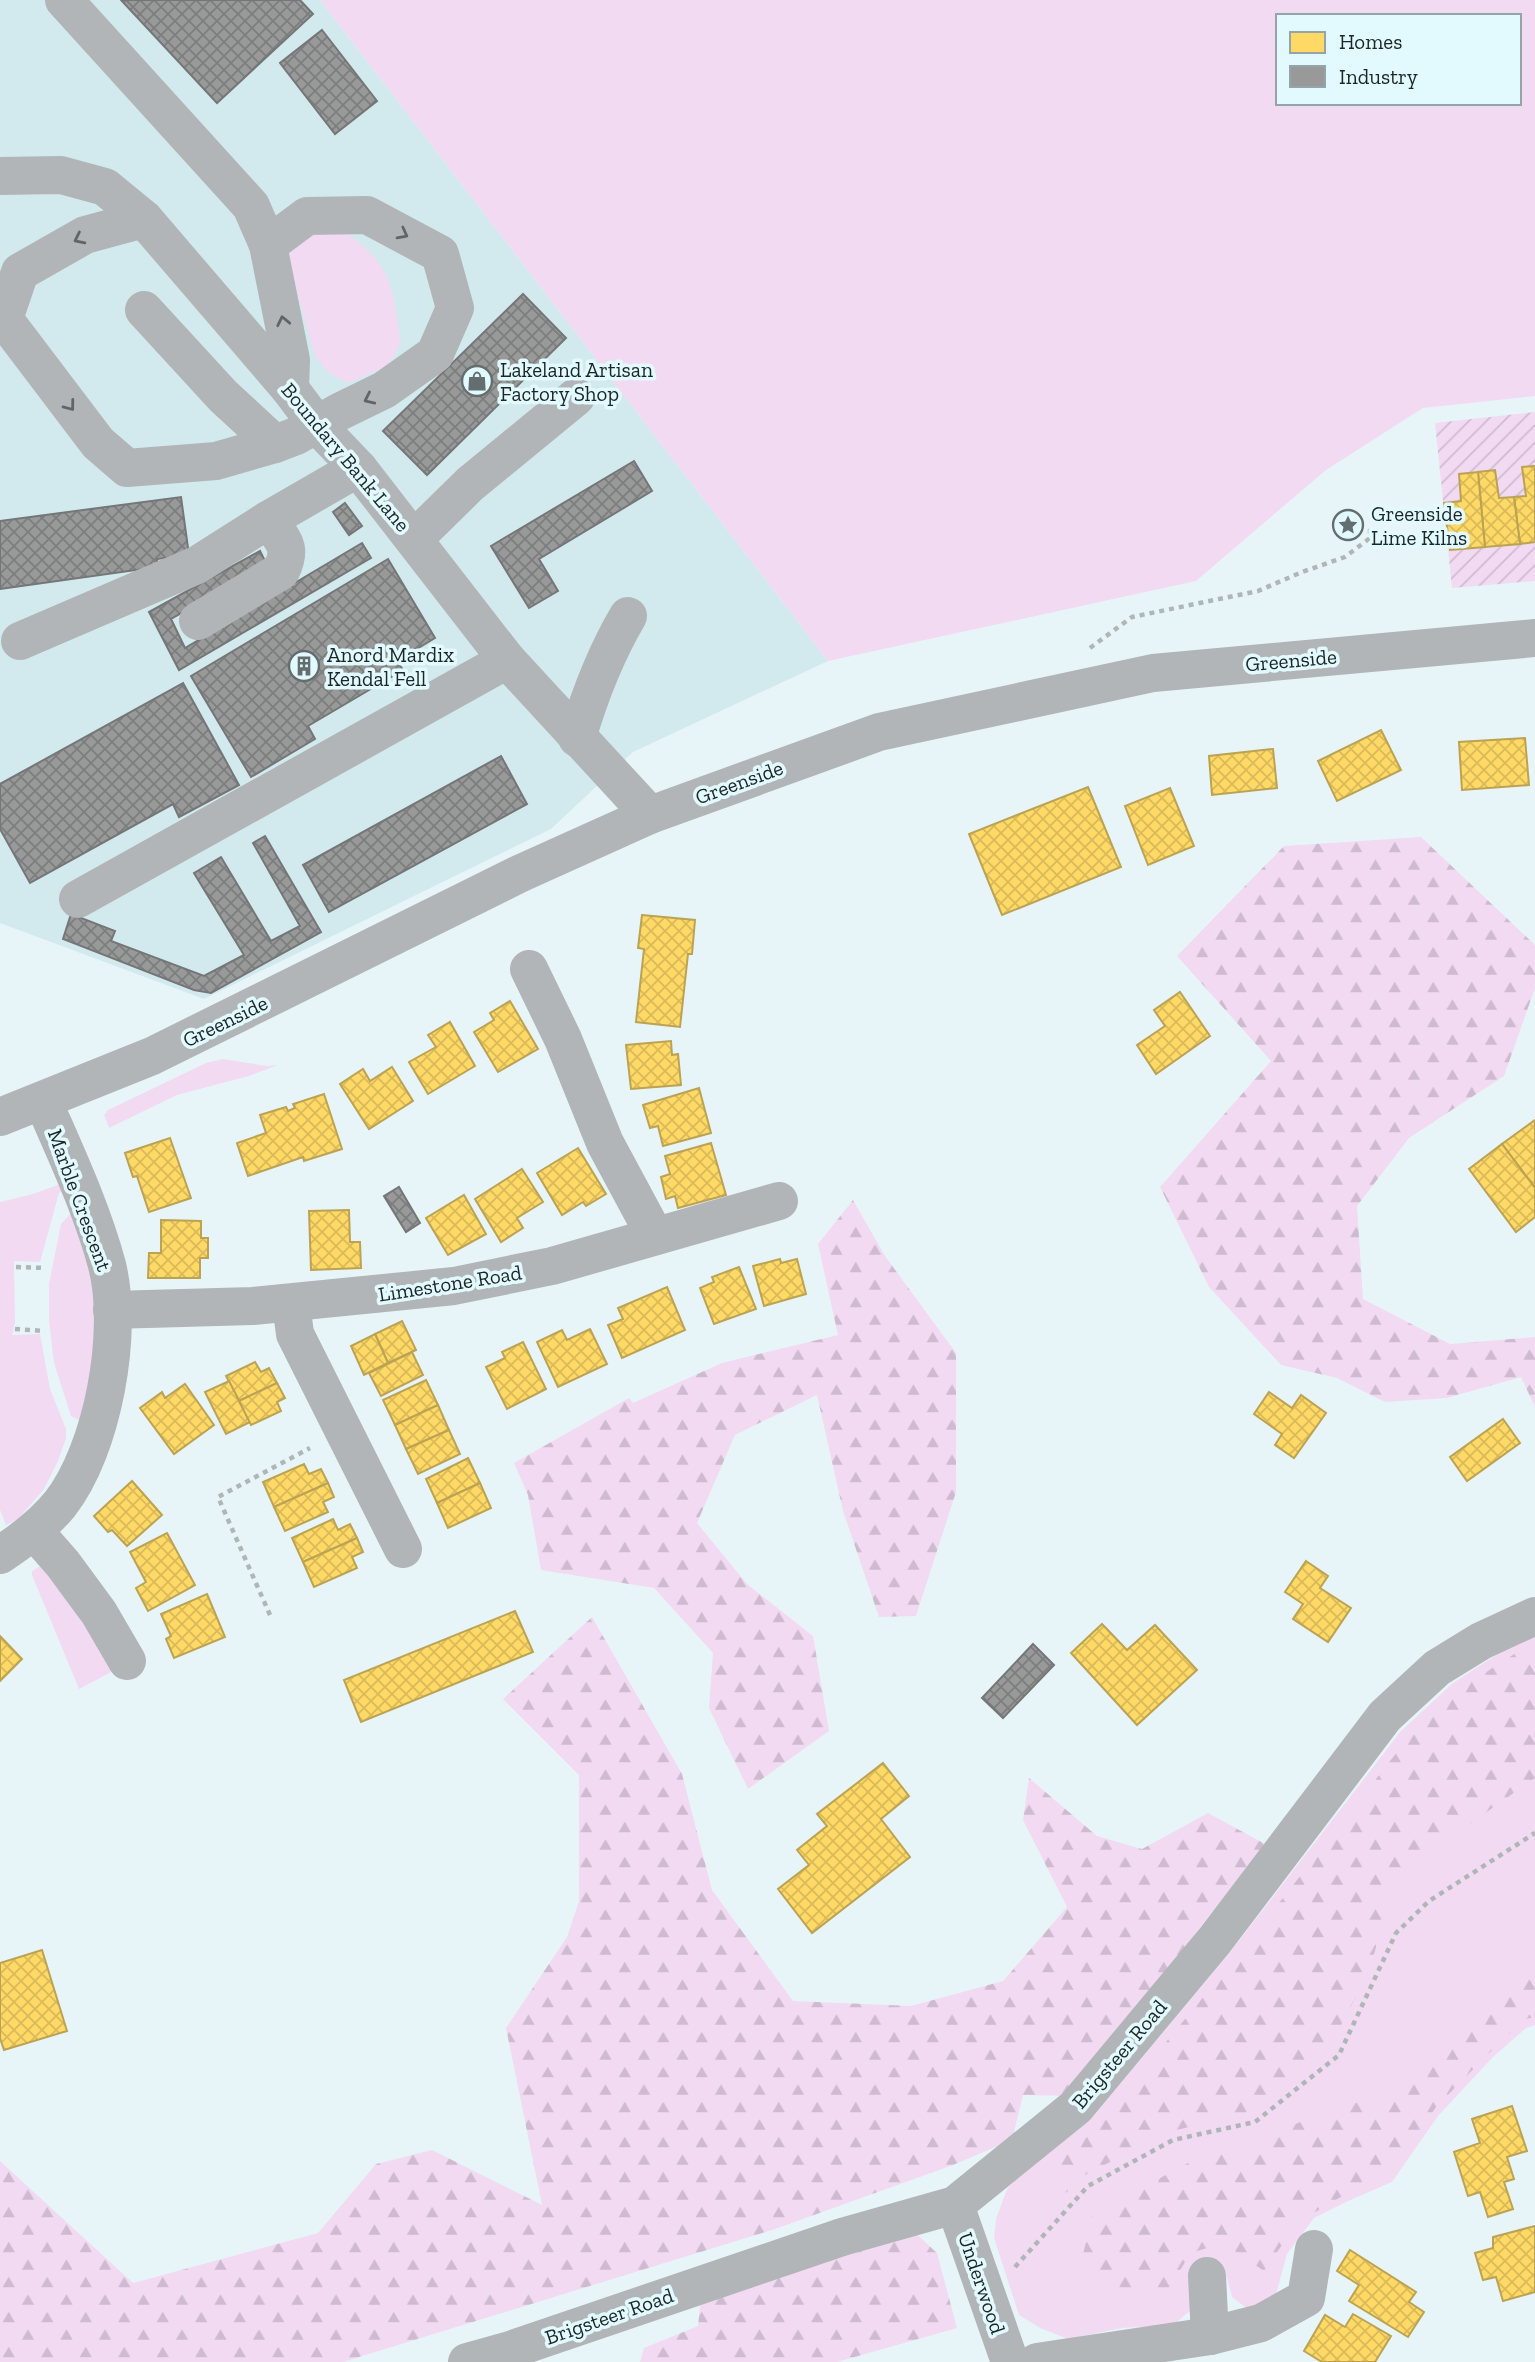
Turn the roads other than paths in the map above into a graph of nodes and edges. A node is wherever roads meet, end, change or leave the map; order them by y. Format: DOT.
graph roads {
  1 [pos="64,0"];
  2 [pos="0,176"];
  3 [pos="144,219"];
  4 [pos="268,245"];
  5 [pos="144,310"];
  6 [pos="290,389"];
  7 [pos="576,397"];
  8 [pos="317,425"];
  9 [pos="275,444"];
  10 [pos="358,468"];
  11 [pos="268,520"];
  12 [pos="414,539"];
  13 [pos="628,616"];
  14 [pos="198,621"];
  15 [pos="1535,638"];
  16 [pos="20,641"];
  17 [pos="507,660"];
  18 [pos="577,738"];
  19 [pos="650,815"];
  20 [pos="78,899"];
  21 [pos="529,969"];
  22 [pos="43,1101"];
  23 [pos="0,1117"];
  24 [pos="779,1201"];
  25 [pos="655,1236"];
  26 [pos="291,1303"];
  27 [pos="112,1310"];
  28 [pos="34,1532"];
  29 [pos="404,1549"];
  30 [pos="0,1555"];
  31 [pos="1535,1616"];
  32 [pos="127,1661"];
  33 [pos="955,2205"];
  34 [pos="1314,2249"];
  35 [pos="1207,2276"];
  36 [pos="1210,2336"];
  37 [pos="467,2362"];
  38 [pos="1010,2362"];
  39 [pos="1037,2362"];
  1 -- 4 [label="street"];
  2 -- 3 [label="street, Boundary Bank Lane"];
  3 -- 6 [label="street, Boundary Bank Lane"];
  3 -- 9 [label="street, one-way"];
  6 -- 4 [label="street, one-way"];
  4 -- 8 [label="street, one-way"];
  5 -- 9 [label="street"];
  6 -- 8 [label="street, Boundary Bank Lane"];
  7 -- 12 [label="street"];
  8 -- 9 [label="street"];
  8 -- 10 [label="street, Boundary Bank Lane"];
  10 -- 11 [label="street"];
  10 -- 12 [label="street, Boundary Bank Lane"];
  11 -- 14 [label="street"];
  11 -- 16 [label="street"];
  12 -- 17 [label="street, Boundary Bank Lane"];
  13 -- 18 [label="street"];
  15 -- 19 [label="street, Greenside"];
  17 -- 18 [label="street, Boundary Bank Lane"];
  17 -- 20 [label="street"];
  18 -- 19 [label="street, Boundary Bank Lane"];
  19 -- 22 [label="street, Greenside"];
  21 -- 25 [label="street"];
  22 -- 23 [label="street, Greenside"];
  22 -- 27 [label="street, Marble Crescent"];
  24 -- 25 [label="street, Limestone Road"];
  25 -- 26 [label="street, Limestone Road"];
  26 -- 27 [label="street, Limestone Road"];
  26 -- 29 [label="street"];
  27 -- 28 [label="street, Marble Crescent"];
  28 -- 30 [label="street, Marble Crescent"];
  28 -- 32 [label="street"];
  31 -- 33 [label="street, Brigsteer Road"];
  33 -- 37 [label="street, Brigsteer Road"];
  33 -- 38 [label="street, Underwood"];
  34 -- 36 [label="street"];
  35 -- 36 [label="street"];
  36 -- 39 [label="street"];
}
